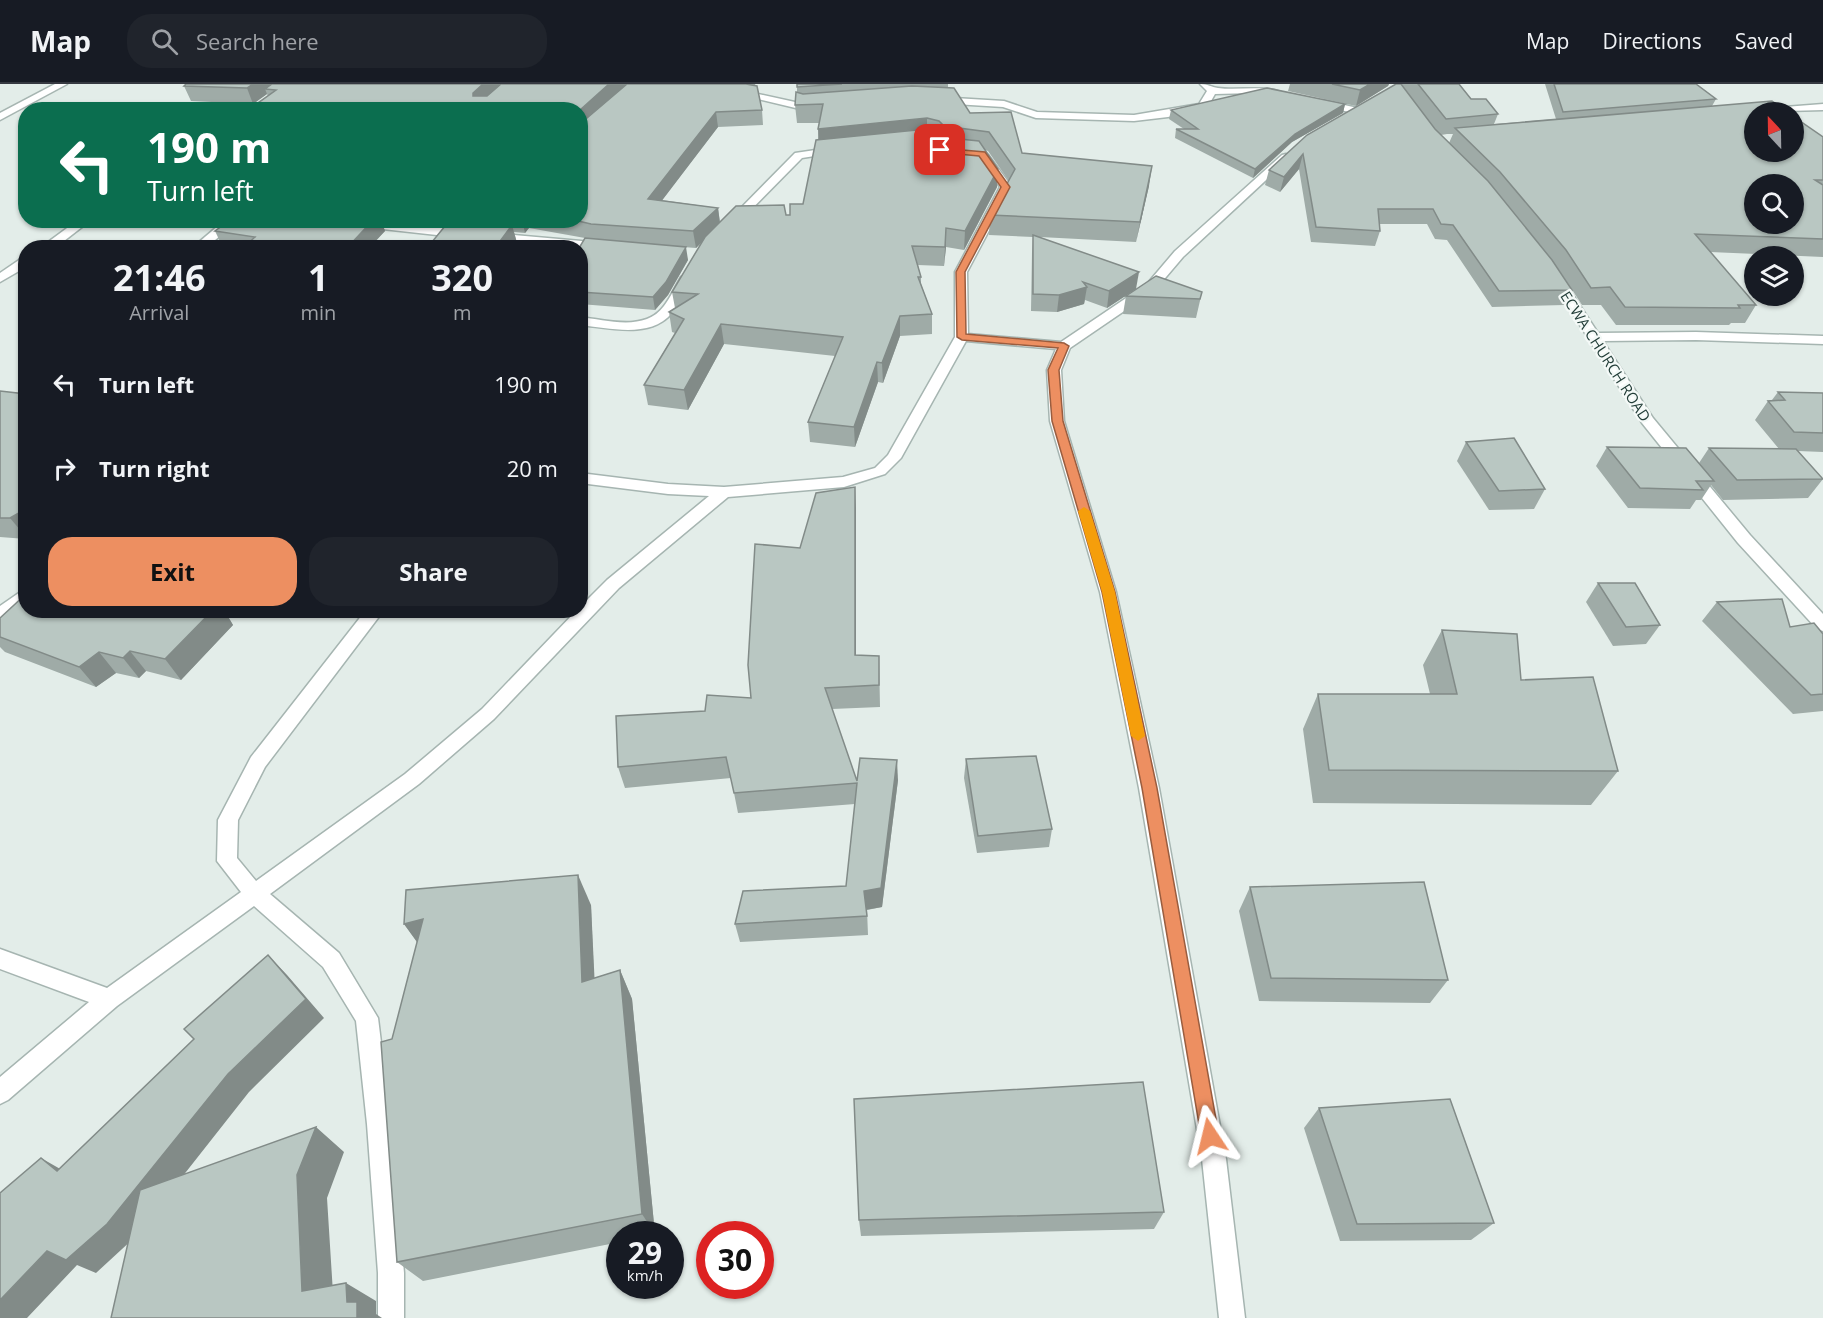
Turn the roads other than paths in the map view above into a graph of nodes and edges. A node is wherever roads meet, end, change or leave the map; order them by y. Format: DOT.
graph roads {
  1 [pos="62,84"];
  2 [pos="699,84"];
  3 [pos="1208,87"];
  4 [pos="1288,96"];
  5 [pos="1377,99"];
  6 [pos="924,100"];
  7 [pos="1312,101"];
  8 [pos="28,102"];
  9 [pos="827,104"];
  10 [pos="18,107"];
  11 [pos="1823,107"];
  12 [pos="1804,109"];
  13 [pos="1358,111"];
  14 [pos="0,117"];
  15 [pos="1338,122"];
  16 [pos="1298,146"];
  17 [pos="843,149"];
  18 [pos="969,152"];
  19 [pos="74,228"];
  20 [pos="223,228"];
  21 [pos="415,228"];
  22 [pos="724,230"];
  23 [pos="57,240"];
  24 [pos="208,240"];
  25 [pos="531,240"];
  26 [pos="588,246"];
  27 [pos="618,249"];
  28 [pos="1545,263"];
  29 [pos="18,266"];
  30 [pos="689,273"];
  31 [pos="0,278"];
  32 [pos="588,322"];
  33 [pos="962,337"];
  34 [pos="1594,337"];
  35 [pos="1823,340"];
  36 [pos="1064,346"];
  37 [pos="588,479"];
  38 [pos="724,492"];
  39 [pos="18,600"];
  40 [pos="588,610"];
  41 [pos="0,615"];
  42 [pos="370,618"];
  43 [pos="581,618"];
  44 [pos="1823,625"];
  45 [pos="255,894"];
  46 [pos="0,959"];
  47 [pos="109,999"];
  48 [pos="0,1092"];
  49 [pos="391,1318"];
  50 [pos="1232,1318"];
  1 -- 8 [label="street"];
  2 -- 9 [label="street"];
  3 -- 4 [label="street"];
  3 -- 6 [label="street"];
  5 -- 13 [label="street"];
  7 -- 13 [label="street"];
  10 -- 14 [label="street"];
  11 -- 12 [label="street"];
  13 -- 15 [label="street"];
  16 -- 36 [label="street"];
  17 -- 22 [label="street"];
  18 -- 33 [label="street"];
  19 -- 23 [label="street"];
  20 -- 24 [label="street"];
  21 -- 25 [label="street"];
  26 -- 27 [label="street"];
  28 -- 34 [label="street, ECWA CHURCH ROAD"];
  29 -- 31 [label="street"];
  30 -- 32 [label="street"];
  33 -- 36 [label="street"];
  33 -- 38 [label="street"];
  34 -- 35 [label="street"];
  34 -- 44 [label="street, ECWA CHURCH ROAD"];
  36 -- 50 [label="street"];
  37 -- 38 [label="street"];
  38 -- 40 [label="street"];
  39 -- 41 [label="street"];
  42 -- 45 [label="street"];
  43 -- 45 [label="street"];
  45 -- 47 [label="street"];
  45 -- 49 [label="street"];
  46 -- 47 [label="street"];
  47 -- 48 [label="street"];
}
